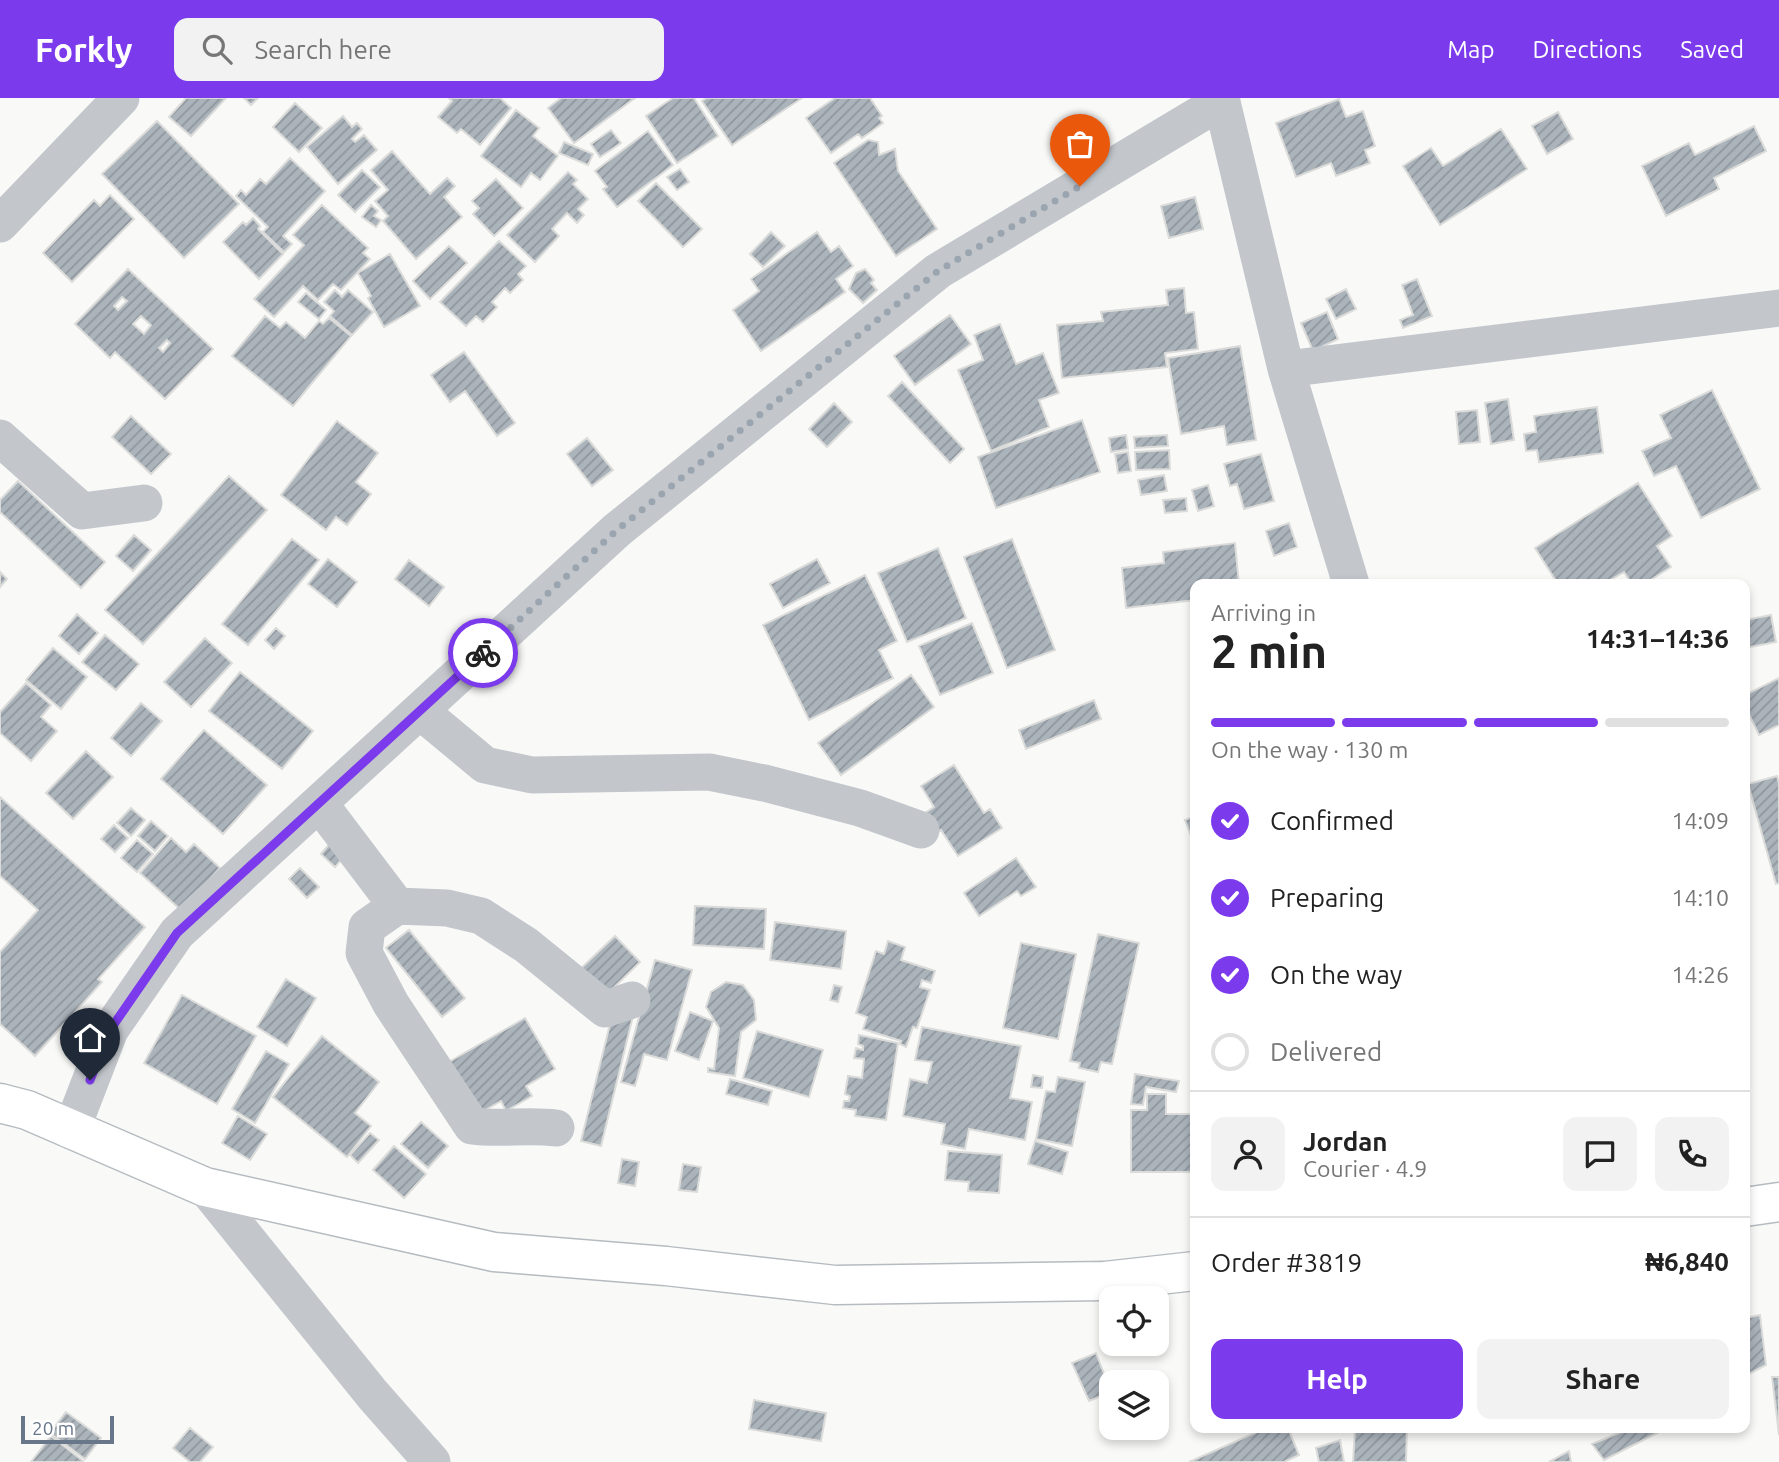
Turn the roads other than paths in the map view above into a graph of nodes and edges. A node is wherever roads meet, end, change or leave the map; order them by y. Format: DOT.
graph roads {
  1 [pos="121,98"];
  2 [pos="1222,100"];
  3 [pos="0,223"];
  4 [pos="1779,308"];
  5 [pos="1286,369"];
  6 [pos="0,438"];
  7 [pos="144,503"];
  8 [pos="1349,579"];
  9 [pos="420,710"];
  10 [pos="319,803"];
  11 [pos="920,830"];
  12 [pos="397,906"];
  13 [pos="632,1000"];
  14 [pos="9,1101"];
  15 [pos="556,1128"];
  16 [pos="71,1131"];
  17 [pos="205,1187"];
  18 [pos="1779,1202"];
  19 [pos="1750,1206"];
  20 [pos="1190,1272"];
  21 [pos="432,1462"];
  1 -- 3 [label="street"];
  2 -- 5 [label="street"];
  2 -- 9 [label="street"];
  4 -- 5 [label="street"];
  5 -- 8 [label="street"];
  6 -- 7 [label="street"];
  9 -- 10 [label="street"];
  9 -- 11 [label="street"];
  10 -- 12 [label="street"];
  10 -- 16 [label="street"];
  12 -- 13 [label="street"];
  12 -- 15 [label="street"];
  14 -- 16 [label="main road"];
  16 -- 17 [label="main road"];
  17 -- 20 [label="main road"];
  17 -- 21 [label="street"];
  18 -- 19 [label="main road"];
}
